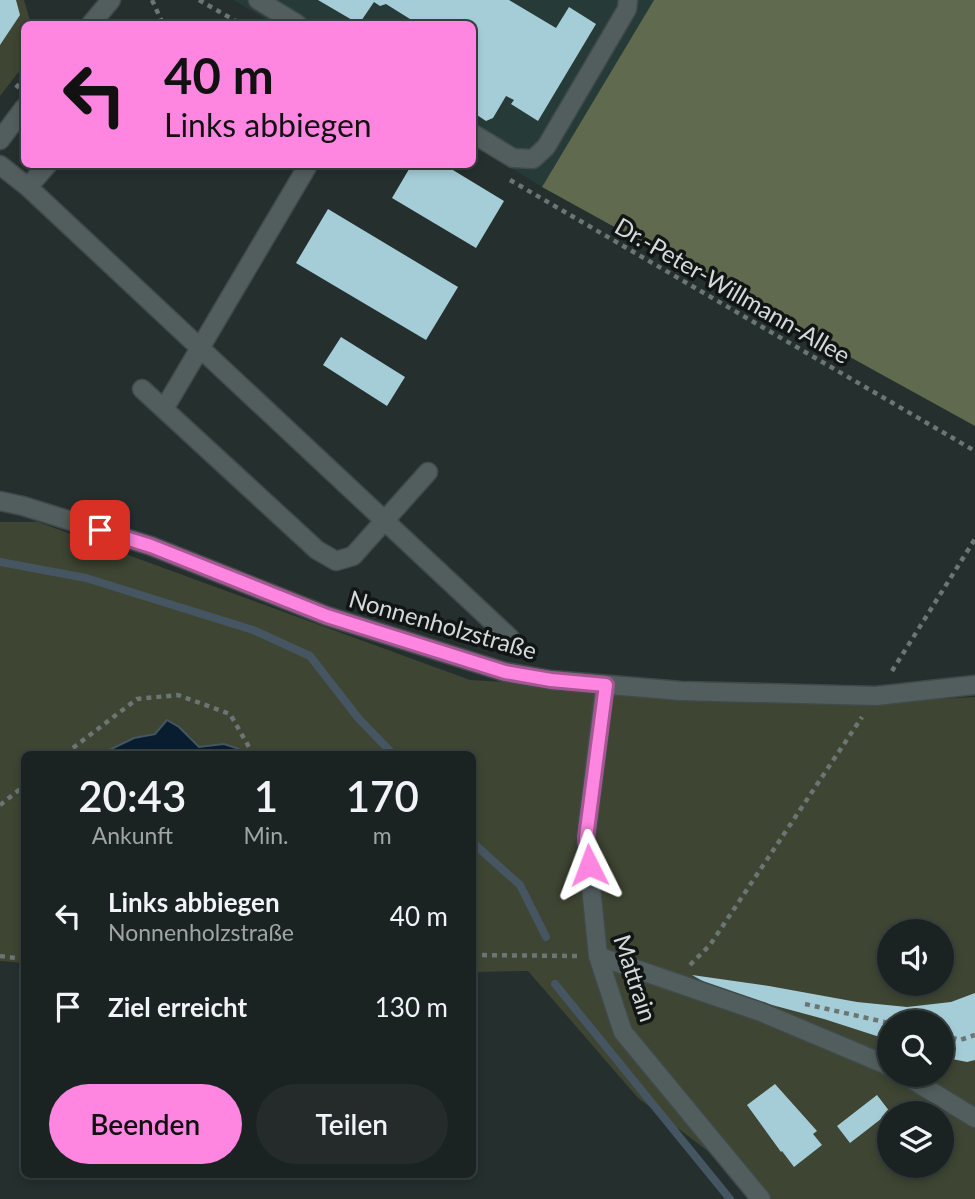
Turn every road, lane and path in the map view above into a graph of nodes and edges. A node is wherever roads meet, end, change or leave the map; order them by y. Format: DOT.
graph roads {
  1 [pos="111,0"];
  2 [pos="152,0"];
  3 [pos="199,0"];
  4 [pos="258,0"];
  5 [pos="628,0"];
  6 [pos="94,21"];
  7 [pos="162,21"];
  8 [pos="236,21"];
  9 [pos="292,21"];
  10 [pos="21,112"];
  11 [pos="476,135"];
  12 [pos="0,140"];
  13 [pos="0,165"];
  14 [pos="44,168"];
  15 [pos="306,168"];
  16 [pos="508,180"];
  17 [pos="27,187"];
  18 [pos="200,349"];
  19 [pos="142,389"];
  20 [pos="164,409"];
  21 [pos="975,451"];
  22 [pos="428,472"];
  23 [pos="0,501"];
  24 [pos="385,522"];
  25 [pos="975,538"];
  26 [pos="510,638"];
  27 [pos="606,685"];
  28 [pos="975,685"];
  29 [pos="876,696"];
  30 [pos="69,751"];
  31 [pos="251,751"];
  32 [pos="21,788"];
  33 [pos="0,806"];
  34 [pos="476,955"];
  35 [pos="0,956"];
  36 [pos="598,956"];
  37 [pos="21,959"];
  38 [pos="672,981"];
  39 [pos="975,1035"];
  40 [pos="954,1038"];
  41 [pos="877,1061"];
  42 [pos="924,1087"];
  43 [pos="975,1118"];
  44 [pos="761,1199"];
  1 -- 6 [label="street"];
  2 -- 7 [label="path"];
  3 -- 8 [label="path"];
  4 -- 9 [label="street"];
  5 -- 11 [label="street"];
  10 -- 12 [label="street"];
  13 -- 17 [label="street"];
  14 -- 17 [label="street"];
  15 -- 18 [label="street"];
  16 -- 21 [label="path, Dr.-Peter-Willmann-Allee"];
  17 -- 18 [label="street"];
  18 -- 20 [label="street"];
  18 -- 24 [label="street"];
  19 -- 20 [label="street"];
  20 -- 24 [label="street"];
  22 -- 24 [label="street"];
  23 -- 27 [label="street, Nonnenholzstraße"];
  24 -- 26 [label="street"];
  25 -- 29 [label="path"];
  27 -- 29 [label="street, Nonnenholzstraße"];
  27 -- 36 [label="street, Mattrain"];
  28 -- 29 [label="street, Nonnenholzstraße"];
  29 -- 38 [label="path"];
  30 -- 31 [label="path"];
  32 -- 33 [label="path"];
  34 -- 36 [label="path"];
  35 -- 37 [label="path"];
  36 -- 38 [label="street"];
  36 -- 44 [label="street, Mattrain"];
  38 -- 41 [label="street"];
  39 -- 40 [label="path"];
  42 -- 43 [label="street"];
}
